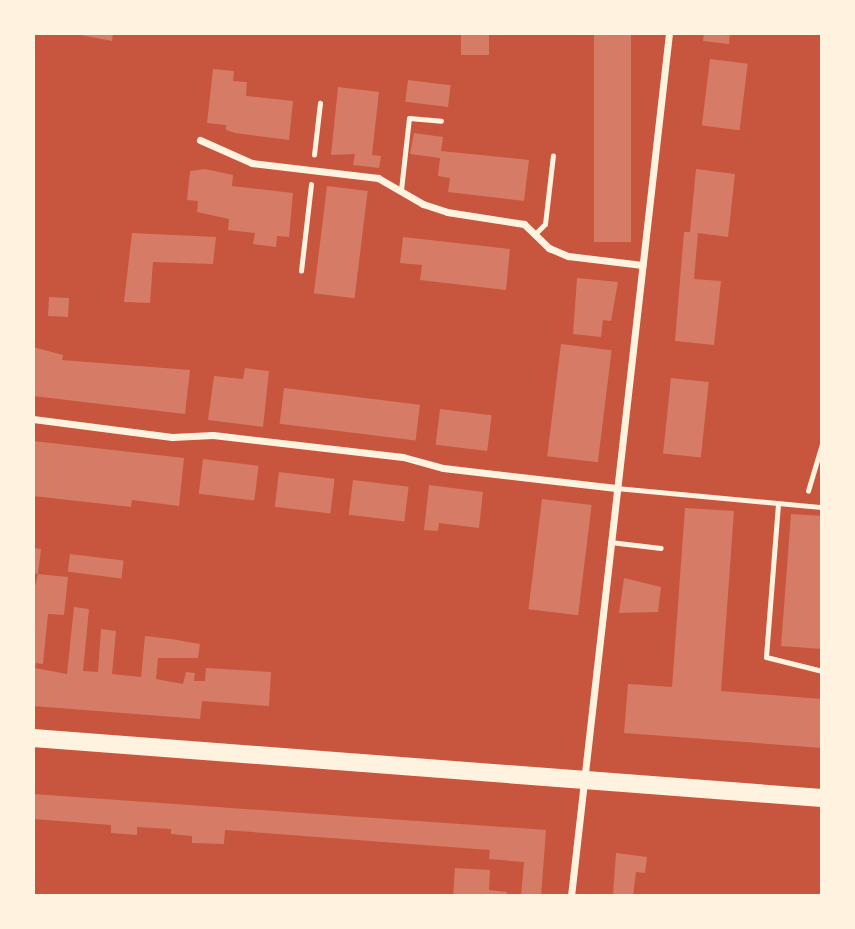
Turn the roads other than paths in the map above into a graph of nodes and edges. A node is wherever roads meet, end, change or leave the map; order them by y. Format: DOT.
graph roads {
  1 [pos="669,33"];
  2 [pos="441,121"];
  3 [pos="200,140"];
  4 [pos="553,155"];
  5 [pos="401,190"];
  6 [pos="535,234"];
  7 [pos="642,265"];
  8 [pos="33,419"];
  9 [pos="616,488"];
  10 [pos="778,504"];
  11 [pos="822,507"];
  12 [pos="610,542"];
  13 [pos="661,548"];
  14 [pos="822,671"];
  15 [pos="33,738"];
  16 [pos="582,779"];
  17 [pos="822,798"];
  18 [pos="571,896"];
  1 -- 7 [label="street"];
  2 -- 5 [label="lane"];
  3 -- 5 [label="street"];
  4 -- 6 [label="lane"];
  5 -- 6 [label="street"];
  6 -- 7 [label="street"];
  7 -- 9 [label="street"];
  8 -- 9 [label="street"];
  9 -- 10 [label="lane"];
  9 -- 12 [label="street"];
  10 -- 11 [label="lane"];
  10 -- 14 [label="lane"];
  12 -- 13 [label="lane"];
  12 -- 16 [label="street"];
  15 -- 16 [label="main road"];
  16 -- 17 [label="main road"];
  16 -- 18 [label="street"];
}
